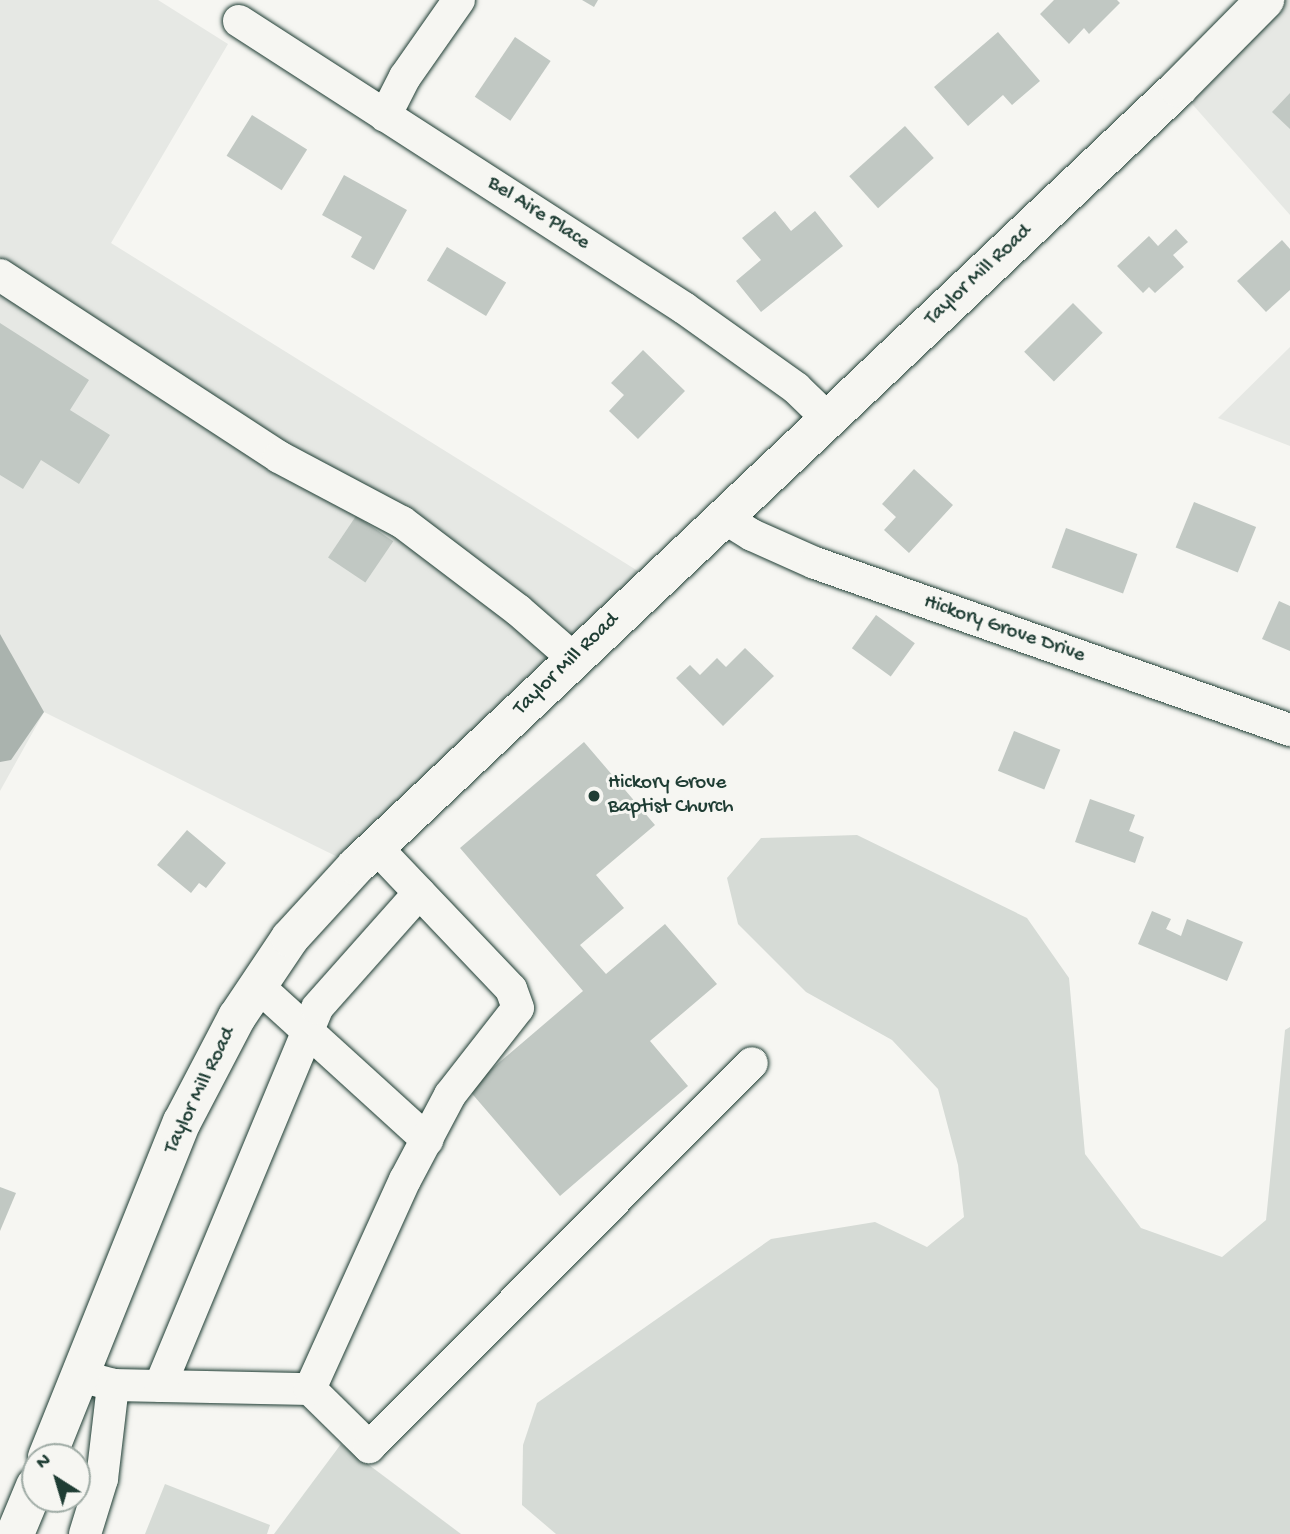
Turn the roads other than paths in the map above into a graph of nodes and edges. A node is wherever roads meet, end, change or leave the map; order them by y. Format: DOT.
graph roads {
  1 [pos="459,0"];
  2 [pos="1265,0"];
  3 [pos="239,21"];
  4 [pos="385,116"];
  5 [pos="0,275"];
  6 [pos="828,419"];
  7 [pos="723,517"];
  8 [pos="573,659"];
  9 [pos="1290,730"];
  10 [pos="376,847"];
  11 [pos="419,893"];
  12 [pos="258,986"];
  13 [pos="307,1031"];
  14 [pos="752,1063"];
  15 [pos="426,1140"];
  16 [pos="96,1380"];
  17 [pos="160,1386"];
  18 [pos="310,1389"];
  19 [pos="56,1443"];
  20 [pos="24,1513"];
  21 [pos="15,1534"];
  22 [pos="85,1534"];
  1 -- 4 [label="street"];
  2 -- 6 [label="main road, Taylor Mill Road"];
  3 -- 4 [label="street, Bel Aire Place"];
  4 -- 6 [label="street, Bel Aire Place"];
  5 -- 8 [label="street"];
  6 -- 7 [label="main road, Taylor Mill Road"];
  7 -- 8 [label="main road, Taylor Mill Road"];
  7 -- 9 [label="street, Hickory Grove Drive"];
  8 -- 10 [label="main road, Taylor Mill Road"];
  10 -- 11 [label="street"];
  10 -- 12 [label="main road, Taylor Mill Road"];
  11 -- 13 [label="street"];
  11 -- 15 [label="street"];
  12 -- 13 [label="street"];
  12 -- 16 [label="main road, Taylor Mill Road"];
  13 -- 15 [label="street"];
  13 -- 17 [label="street"];
  14 -- 18 [label="street"];
  15 -- 18 [label="street"];
  16 -- 17 [label="street"];
  16 -- 19 [label="main road, Taylor Mill Road"];
  16 -- 22 [label="street"];
  17 -- 18 [label="street"];
  20 -- 21 [label="main road"];
}
